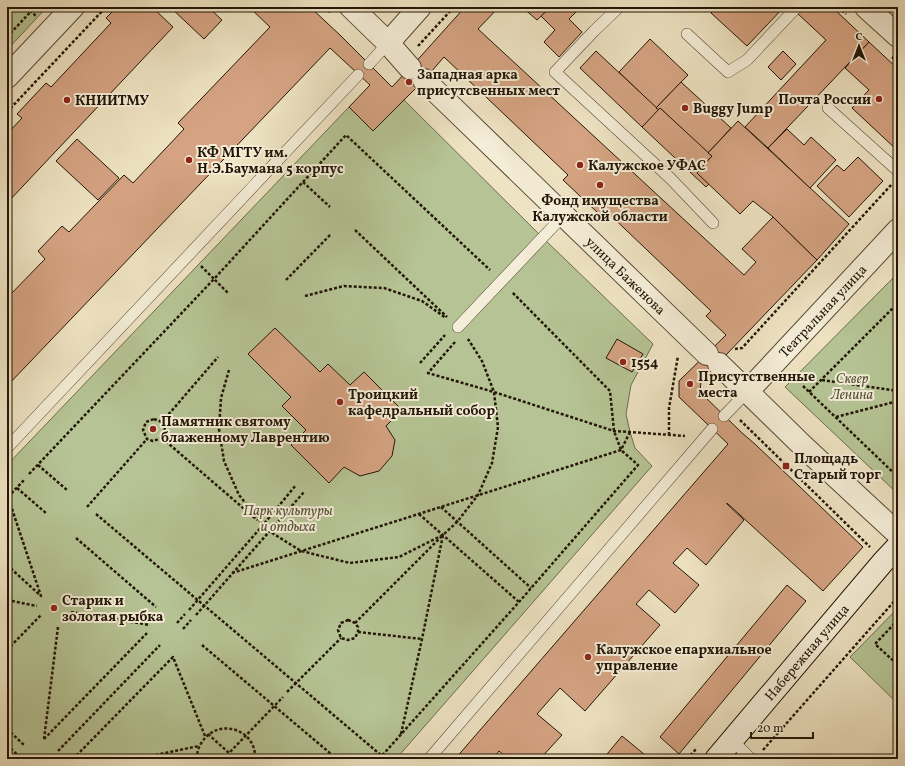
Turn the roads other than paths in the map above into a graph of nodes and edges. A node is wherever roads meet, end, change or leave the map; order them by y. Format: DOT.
graph roads {
  1 [pos="73,7"];
  2 [pos="351,7"];
  3 [pos="420,7"];
  4 [pos="619,7"];
  5 [pos="797,7"];
  6 [pos="866,7"];
  7 [pos="687,34"];
  8 [pos="898,36"];
  9 [pos="388,43"];
  10 [pos="369,64"];
  11 [pos="358,75"];
  12 [pos="7,77"];
  13 [pos="828,108"];
  14 [pos="898,171"];
  15 [pos="564,215"];
  16 [pos="713,223"];
  17 [pos="898,230"];
  18 [pos="459,328"];
  19 [pos="747,392"];
  20 [pos="727,413"];
  21 [pos="712,429"];
  22 [pos="7,448"];
  23 [pos="898,534"];
  24 [pos="898,546"];
  25 [pos="732,740"];
  26 [pos="428,759"];
  27 [pos="716,759"];
  28 [pos="751,759"];
  1 -- 12 [label="street"];
  2 -- 9 [label="street, улица Баженова"];
  3 -- 9 [label="street"];
  4 -- 16 [label="lane"];
  5 -- 7 [label="lane"];
  6 -- 8 [label="street"];
  9 -- 10 [label="lane"];
  9 -- 15 [label="street, улица Баженова"];
  11 -- 22 [label="lane"];
  13 -- 14 [label="lane"];
  15 -- 18 [label="lane"];
  15 -- 19 [label="street, улица Баженова"];
  17 -- 19 [label="street, Театральная улица"];
  19 -- 20 [label="lane"];
  19 -- 23 [label="street, улица Баженова"];
  21 -- 26 [label="lane"];
  24 -- 25 [label="street, Набережная улица"];
  25 -- 27 [label="street, Набережная улица"];
  25 -- 28 [label="lane"];
}
